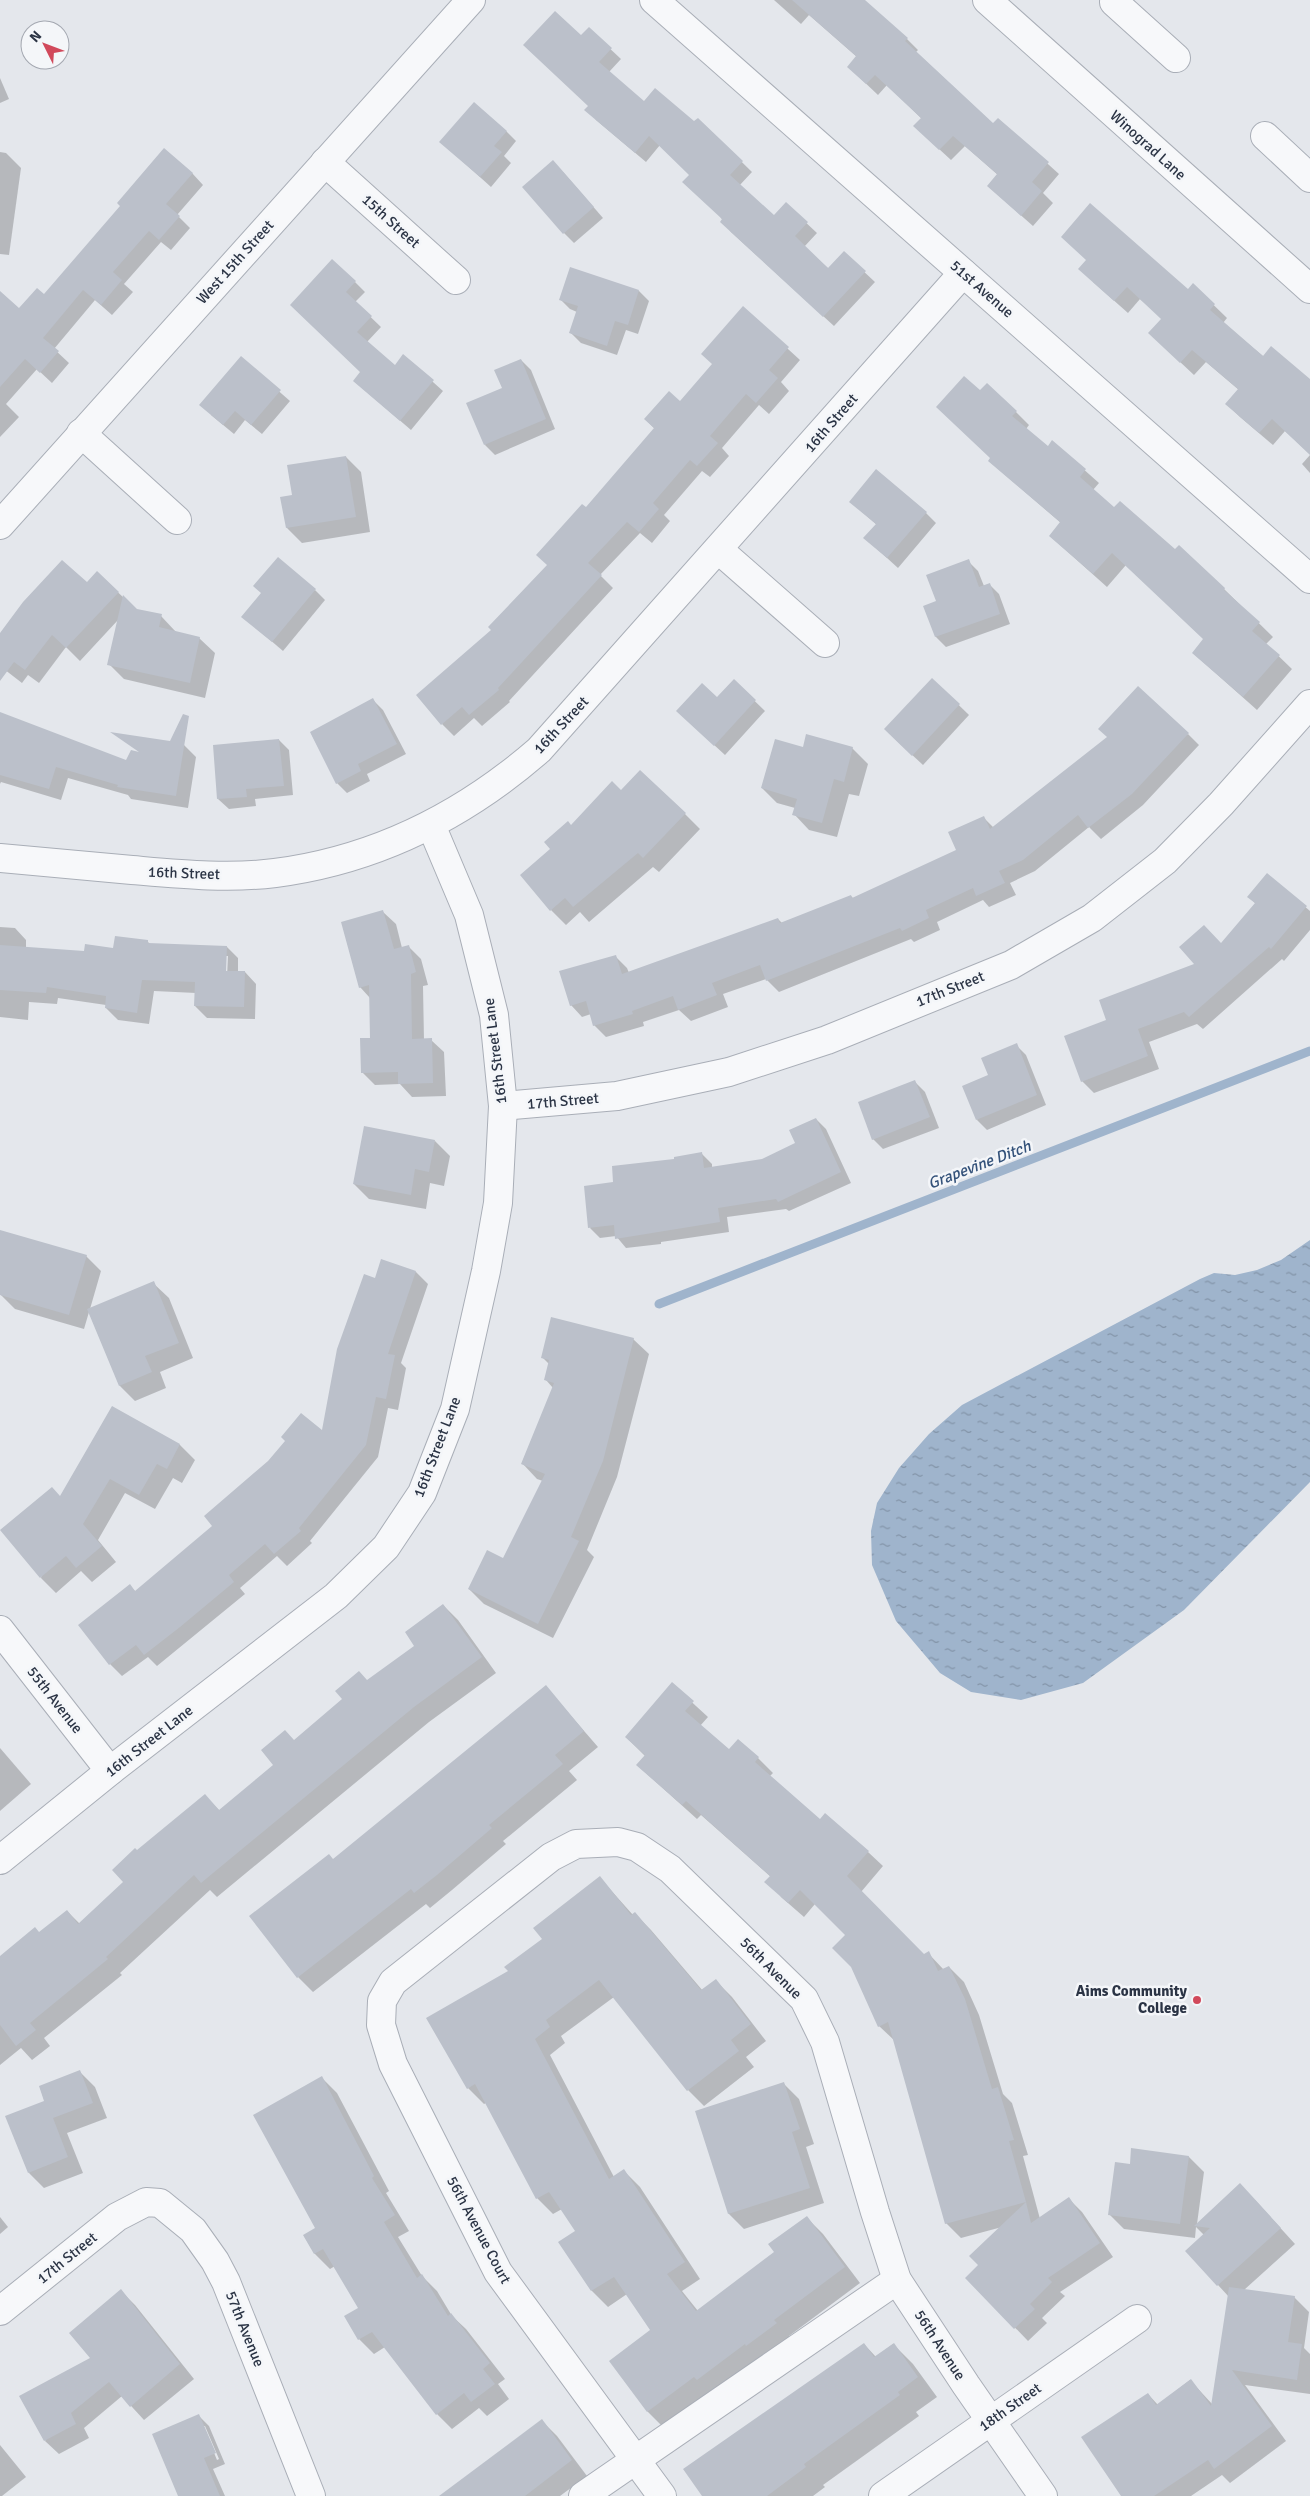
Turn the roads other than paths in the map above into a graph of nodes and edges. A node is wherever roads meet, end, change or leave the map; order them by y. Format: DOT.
graph roads {
  1 [pos="471,0"];
  2 [pos="654,0"];
  3 [pos="987,0"];
  4 [pos="1114,2"];
  5 [pos="1176,58"];
  6 [pos="1265,136"];
  7 [pos="325,162"];
  8 [pos="1310,178"];
  9 [pos="963,273"];
  10 [pos="456,280"];
  11 [pos="1310,289"];
  12 [pos="81,433"];
  13 [pos="177,520"];
  14 [pos="0,525"];
  15 [pos="719,550"];
  16 [pos="1310,579"];
  17 [pos="825,643"];
  18 [pos="1310,704"];
  19 [pos="432,825"];
  20 [pos="0,858"];
  21 [pos="503,1106"];
  22 [pos="0,1630"];
  23 [pos="110,1771"];
  24 [pos="0,1860"];
  25 [pos="388,1991"];
  26 [pos="136,2207"];
  27 [pos="898,2280"];
  28 [pos="0,2311"];
  29 [pos="1137,2318"];
  30 [pos="991,2420"];
  31 [pos="635,2459"];
  32 [pos="311,2496"];
  33 [pos="583,2496"];
  34 [pos="662,2496"];
  35 [pos="883,2496"];
  36 [pos="1043,2496"];
  1 -- 7 [label="street, West 15th Street"];
  2 -- 9 [label="street, 51st Avenue"];
  3 -- 11 [label="street, Winograd Lane"];
  4 -- 5 [label="street"];
  6 -- 8 [label="street"];
  7 -- 10 [label="street, 15th Street"];
  7 -- 12 [label="street, West 15th Street"];
  9 -- 15 [label="street, 16th Street"];
  9 -- 16 [label="street, 51st Avenue"];
  12 -- 13 [label="street"];
  12 -- 14 [label="street, West 15th Street"];
  15 -- 17 [label="street"];
  15 -- 19 [label="street, 16th Street"];
  18 -- 21 [label="street, 17th Street"];
  19 -- 20 [label="street, 16th Street"];
  19 -- 21 [label="street, 16th Street Lane"];
  21 -- 23 [label="street, 16th Street Lane"];
  22 -- 23 [label="street, 55th Avenue"];
  23 -- 24 [label="street, 16th Street Lane"];
  25 -- 27 [label="street, 56th Avenue"];
  25 -- 31 [label="street, 56th Avenue Court"];
  26 -- 28 [label="street, 17th Street"];
  26 -- 32 [label="street, 57th Avenue"];
  27 -- 30 [label="street, 56th Avenue"];
  27 -- 31 [label="street"];
  29 -- 30 [label="street, 18th Street"];
  30 -- 35 [label="street, 18th Street"];
  30 -- 36 [label="street, 56th Avenue"];
  31 -- 33 [label="street"];
  31 -- 34 [label="street, 56th Avenue Court"];
}
